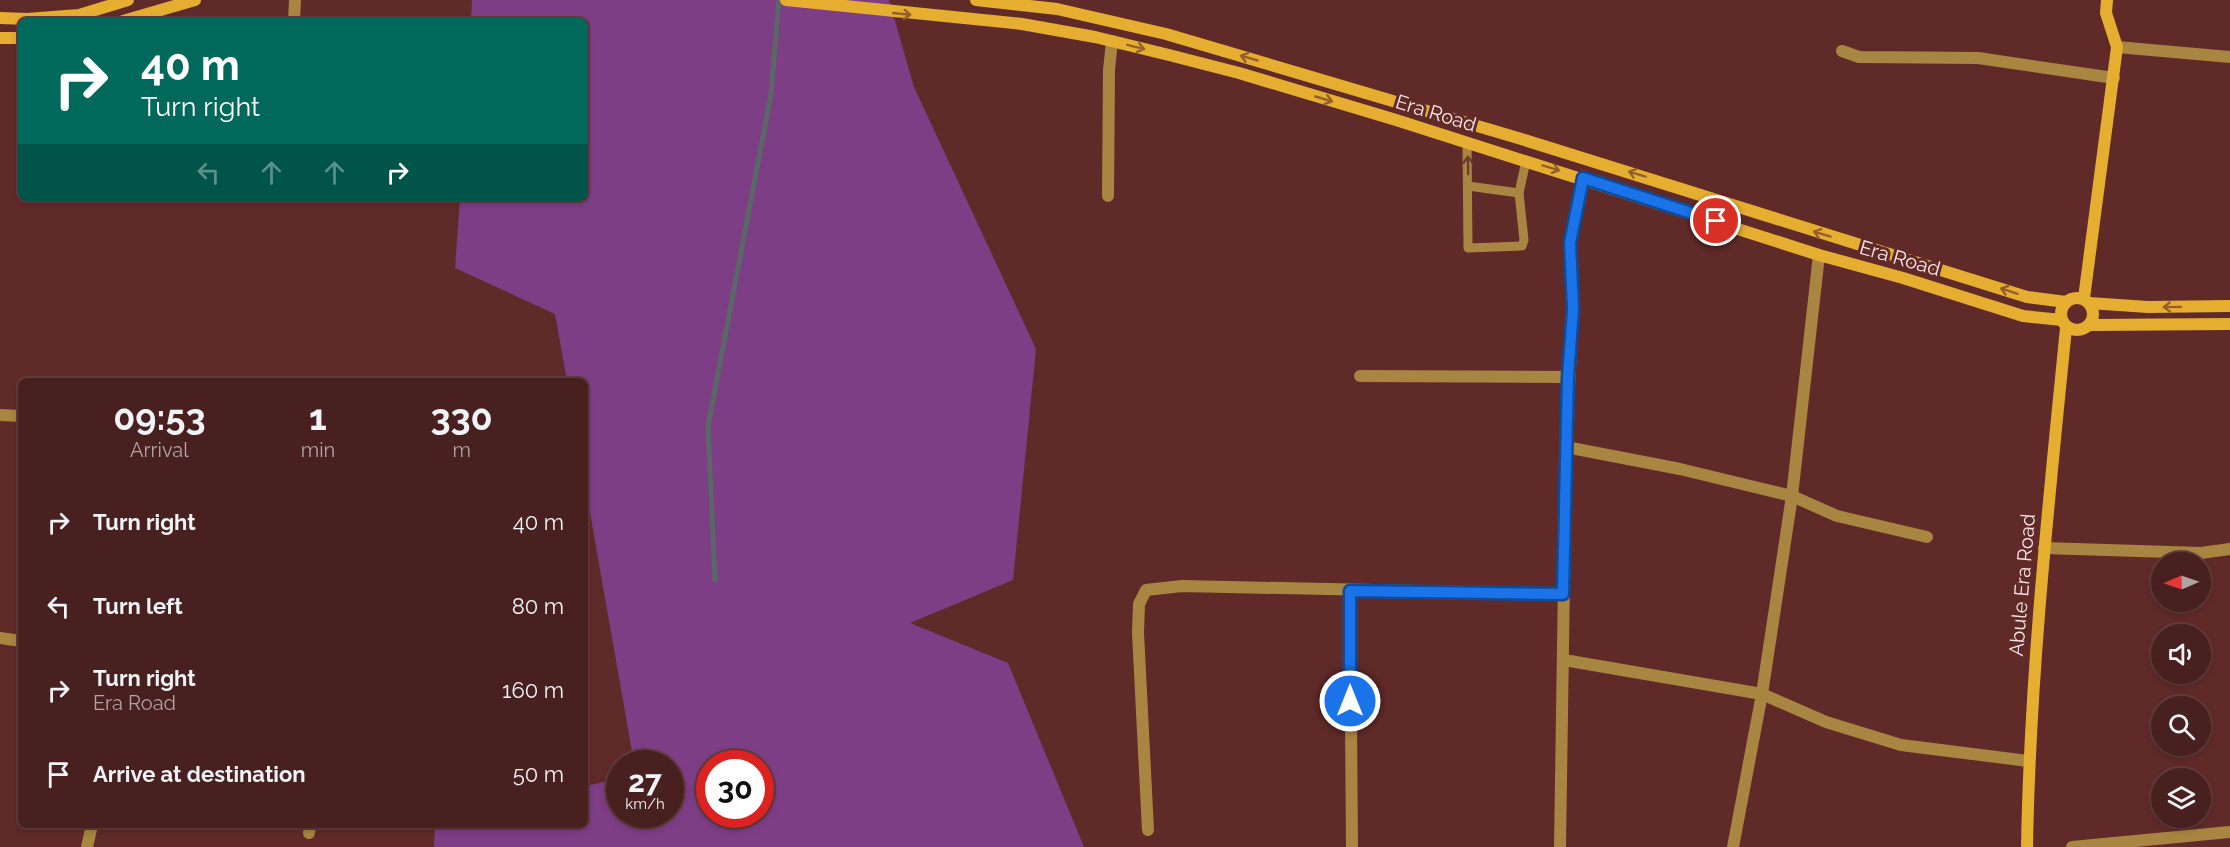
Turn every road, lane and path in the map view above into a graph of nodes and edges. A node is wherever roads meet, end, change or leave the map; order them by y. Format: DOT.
graph roads {
  1 [pos="128,0"];
  2 [pos="195,0"];
  3 [pos="295,0"];
  4 [pos="786,0"];
  5 [pos="976,0"];
  6 [pos="2107,0"];
  7 [pos="0,18"];
  8 [pos="40,18"];
  9 [pos="133,18"];
  10 [pos="294,18"];
  11 [pos="18,19"];
  12 [pos="0,38"];
  13 [pos="18,38"];
  14 [pos="1112,41"];
  15 [pos="2117,47"];
  16 [pos="1842,51"];
  17 [pos="2230,57"];
  18 [pos="2114,78"];
  19 [pos="1467,143"];
  20 [pos="1526,161"];
  21 [pos="1583,178"];
  22 [pos="1468,186"];
  23 [pos="1519,193"];
  24 [pos="1108,196"];
  25 [pos="1819,255"];
  26 [pos="2087,300"];
  27 [pos="2066,302"];
  28 [pos="2230,306"];
  29 [pos="2064,324"];
  30 [pos="2230,324"];
  31 [pos="2089,325"];
  32 [pos="1360,376"];
  33 [pos="1568,377"];
  34 [pos="0,415"];
  35 [pos="18,416"];
  36 [pos="1566,447"];
  37 [pos="1792,496"];
  38 [pos="1927,537"];
  39 [pos="2044,548"];
  40 [pos="2230,549"];
  41 [pos="1350,591"];
  42 [pos="1563,594"];
  43 [pos="0,638"];
  44 [pos="18,640"];
  45 [pos="1564,660"];
  46 [pos="1762,694"];
  47 [pos="2028,761"];
  48 [pos="92,828"];
  49 [pos="1148,830"];
  50 [pos="2230,832"];
  51 [pos="87,847"];
  52 [pos="1352,847"];
  53 [pos="1560,847"];
  54 [pos="1732,847"];
  55 [pos="2027,847"];
  56 [pos="2072,847"];
  1 -- 8 [label="main road"];
  2 -- 9 [label="main road"];
  3 -- 10 [label="street"];
  4 -- 14 [label="main road, Era Road, one-way"];
  27 -- 5 [label="main road, one-way"];
  6 -- 15 [label="main road"];
  7 -- 11 [label="main road"];
  12 -- 13 [label="main road"];
  14 -- 19 [label="main road, Era Road, one-way"];
  14 -- 24 [label="street"];
  15 -- 17 [label="street"];
  15 -- 18 [label="main road"];
  16 -- 18 [label="street"];
  18 -- 26 [label="main road"];
  19 -- 20 [label="main road, Era Road"];
  22 -- 19 [label="lane, one-way"];
  20 -- 21 [label="main road, Era Road, one-way"];
  20 -- 23 [label="lane"];
  21 -- 25 [label="main road, Era Road"];
  21 -- 33 [label="street"];
  22 -- 23 [label="lane"];
  22 -- 23 [label="lane"];
  25 -- 29 [label="main road, Era Road"];
  25 -- 37 [label="street"];
  26 -- 27 [label="main road"];
  28 -- 26 [label="main road, one-way"];
  26 -- 31 [label="main road"];
  27 -- 29 [label="main road"];
  29 -- 31 [label="main road"];
  29 -- 39 [label="main road, Abule Era Road"];
  30 -- 31 [label="main road"];
  32 -- 33 [label="street"];
  33 -- 36 [label="street"];
  34 -- 35 [label="street"];
  36 -- 37 [label="street"];
  36 -- 42 [label="street"];
  37 -- 38 [label="street"];
  37 -- 46 [label="street"];
  39 -- 40 [label="street"];
  39 -- 47 [label="main road, Abule Era Road"];
  41 -- 42 [label="street"];
  41 -- 49 [label="street"];
  41 -- 52 [label="street"];
  42 -- 45 [label="street"];
  43 -- 44 [label="street"];
  45 -- 46 [label="street"];
  45 -- 53 [label="street"];
  46 -- 47 [label="street"];
  46 -- 54 [label="street"];
  47 -- 55 [label="main road, Abule Era Road"];
  48 -- 51 [label="street"];
  50 -- 56 [label="street"];
}
